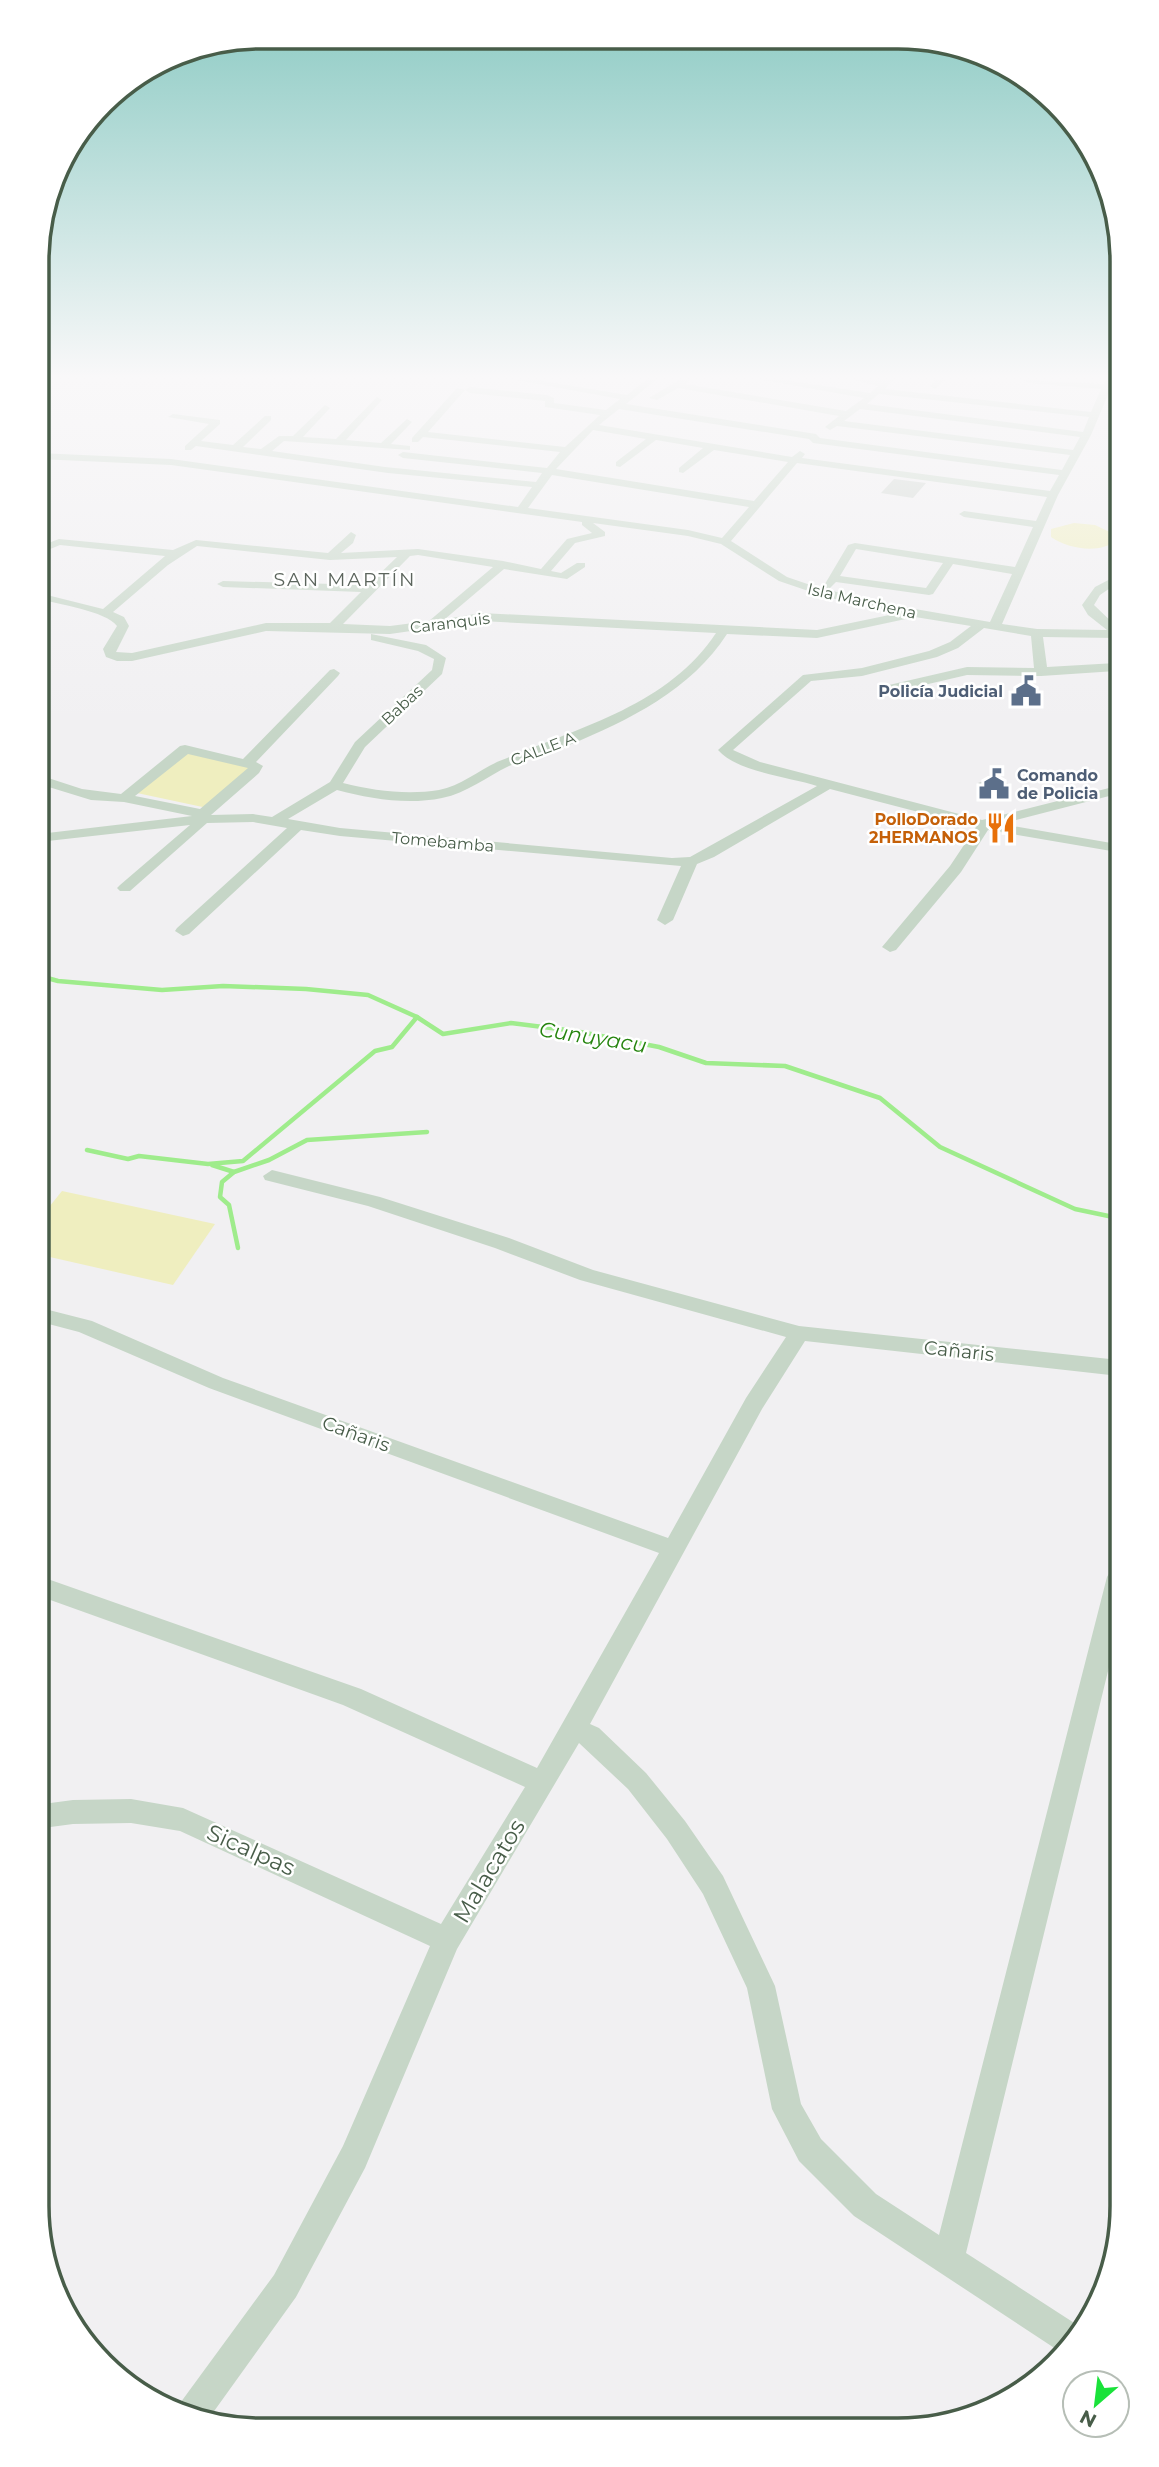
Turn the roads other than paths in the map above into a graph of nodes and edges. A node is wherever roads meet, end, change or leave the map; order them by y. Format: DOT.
graph roads {
  1 [pos="404,495"];
  2 [pos="531,495"];
  3 [pos="697,495"];
  4 [pos="765,495"];
  5 [pos="1053,495"];
  6 [pos="757,505"];
  7 [pos="520,512"];
  8 [pos="964,514"];
  9 [pos="585,520"];
  10 [pos="1040,525"];
  11 [pos="351,535"];
  12 [pos="725,542"];
  13 [pos="49,546"];
  14 [pos="177,554"];
  15 [pos="406,554"];
  16 [pos="330,557"];
  17 [pos="950,560"];
  18 [pos="503,564"];
  19 [pos="581,565"];
  20 [pos="891,569"];
  21 [pos="1018,571"];
  22 [pos="544,573"];
  23 [pos="1110,583"];
  24 [pos="223,584"];
  25 [pos="371,589"];
  26 [pos="49,599"];
  27 [pos="105,612"];
  28 [pos="915,613"];
  29 [pos="434,622"];
  30 [pos="987,626"];
  31 [pos="333,627"];
  32 [pos="1110,628"];
  33 [pos="723,631"];
  34 [pos="1037,633"];
  35 [pos="1110,633"];
  36 [pos="1110,667"];
  37 [pos="1041,672"];
  38 [pos="334,673"];
  39 [pos="894,688"];
  40 [pos="248,762"];
  41 [pos="49,782"];
  42 [pos="335,785"];
  43 [pos="828,785"];
  44 [pos="1110,792"];
  45 [pos="124,798"];
  46 [pos="202,817"];
  47 [pos="275,821"];
  48 [pos="985,824"];
  49 [pos="298,825"];
  50 [pos="49,837"];
  51 [pos="1110,847"];
  52 [pos="692,861"];
  53 [pos="125,888"];
  54 [pos="666,920"];
  55 [pos="183,931"];
  56 [pos="890,947"];
  57 [pos="272,1176"];
  58 [pos="49,1317"];
  59 [pos="799,1333"];
  60 [pos="1110,1367"];
  61 [pos="673,1549"];
  62 [pos="49,1589"];
  63 [pos="1110,1613"];
  64 [pos="574,1729"];
  65 [pos="542,1782"];
  66 [pos="49,1815"];
  67 [pos="447,1940"];
  68 [pos="948,2261"];
  69 [pos="1065,2336"];
  70 [pos="196,2408"];
  1 -- 7 [label="street, Isla Marchena"];
  2 -- 7 [label="street"];
  3 -- 6 [label="street"];
  4 -- 6 [label="street"];
  5 -- 10 [label="street"];
  6 -- 12 [label="street"];
  7 -- 9 [label="street, Isla Marchena"];
  8 -- 10 [label="street"];
  9 -- 12 [label="street, Isla Marchena"];
  9 -- 22 [label="street"];
  10 -- 21 [label="street"];
  11 -- 16 [label="street"];
  12 -- 28 [label="street, Isla Marchena"];
  13 -- 14 [label="street"];
  14 -- 16 [label="street"];
  14 -- 27 [label="street"];
  15 -- 16 [label="street"];
  15 -- 18 [label="street"];
  15 -- 25 [label="street"];
  17 -- 20 [label="street"];
  17 -- 20 [label="street"];
  17 -- 21 [label="street"];
  18 -- 22 [label="street"];
  18 -- 29 [label="street"];
  19 -- 22 [label="street"];
  20 -- 20 [label="street"];
  21 -- 30 [label="street"];
  23 -- 32 [label="street"];
  24 -- 25 [label="street"];
  25 -- 31 [label="street"];
  26 -- 27 [label="street"];
  27 -- 31 [label="street, Caranquis"];
  28 -- 30 [label="street, Isla Marchena"];
  28 -- 33 [label="street, Caranquis"];
  29 -- 31 [label="street, Caranquis"];
  29 -- 33 [label="street, Caranquis"];
  30 -- 34 [label="street, Isla Marchena"];
  30 -- 43 [label="street"];
  31 -- 42 [label="street, Babas"];
  33 -- 42 [label="street, CALLE A"];
  34 -- 35 [label="street, Isla Marchena"];
  34 -- 37 [label="street"];
  36 -- 37 [label="street"];
  37 -- 39 [label="street"];
  38 -- 40 [label="street"];
  40 -- 45 [label="street"];
  40 -- 46 [label="street"];
  41 -- 45 [label="street"];
  42 -- 47 [label="street, Babas"];
  43 -- 48 [label="street"];
  43 -- 52 [label="street, Tomebamba"];
  44 -- 48 [label="street"];
  45 -- 46 [label="street"];
  46 -- 47 [label="street, Tomebamba"];
  46 -- 50 [label="street, Tomebamba"];
  46 -- 53 [label="street"];
  47 -- 49 [label="street, Tomebamba"];
  48 -- 51 [label="street"];
  48 -- 56 [label="street"];
  49 -- 52 [label="street, Tomebamba"];
  49 -- 55 [label="street"];
  52 -- 54 [label="street"];
  57 -- 59 [label="street, Cañaris"];
  58 -- 61 [label="street, Cañaris"];
  59 -- 60 [label="street, Cañaris"];
  59 -- 61 [label="street, Malacatos"];
  61 -- 64 [label="street, Malacatos"];
  62 -- 65 [label="street"];
  63 -- 68 [label="street"];
  64 -- 65 [label="street, Malacatos"];
  64 -- 68 [label="street"];
  65 -- 67 [label="street, Malacatos"];
  66 -- 67 [label="street, Sicalpas"];
  67 -- 70 [label="street, Malacatos"];
  68 -- 69 [label="street"];
}
